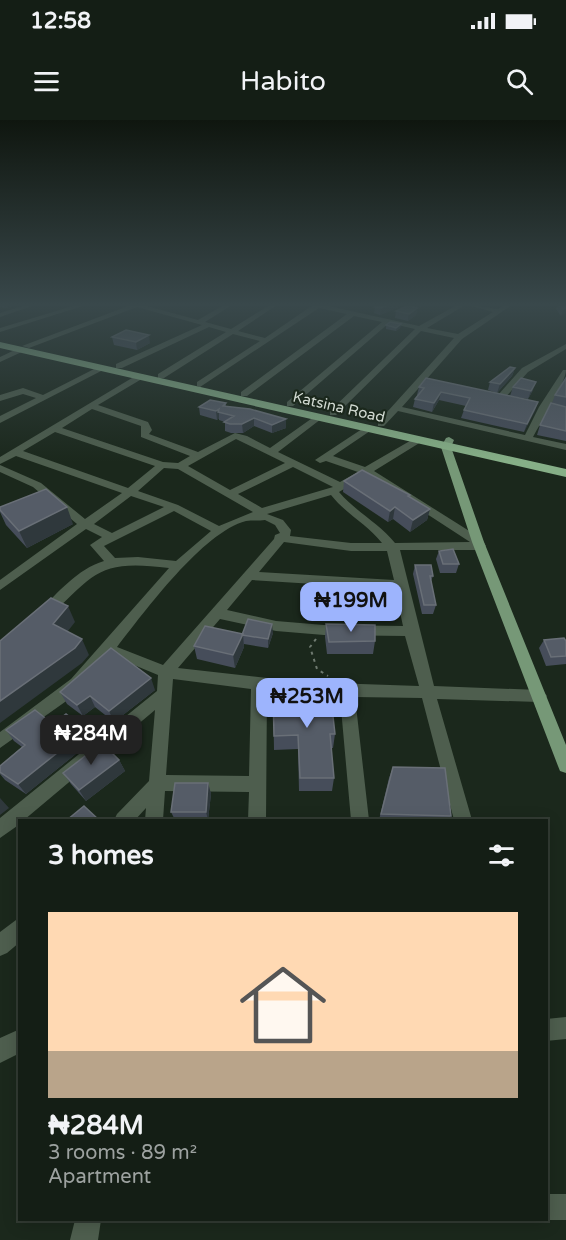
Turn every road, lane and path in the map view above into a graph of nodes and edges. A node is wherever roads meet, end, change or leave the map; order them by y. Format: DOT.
graph roads {
  1 [pos="58,357"];
  2 [pos="73,357"];
  3 [pos="138,357"];
  4 [pos="191,357"];
  5 [pos="239,357"];
  6 [pos="292,357"];
  7 [pos="342,357"];
  8 [pos="390,357"];
  9 [pos="441,357"];
  10 [pos="546,357"];
  11 [pos="541,360"];
  12 [pos="566,364"];
  13 [pos="119,366"];
  14 [pos="101,369"];
  15 [pos="566,372"];
  16 [pos="161,376"];
  17 [pos="137,378"];
  18 [pos="420,380"];
  19 [pos="432,383"];
  20 [pos="200,384"];
  21 [pos="477,393"];
  22 [pos="244,394"];
  23 [pos="0,398"];
  24 [pos="44,398"];
  25 [pos="500,398"];
  26 [pos="510,400"];
  27 [pos="290,404"];
  28 [pos="532,405"];
  29 [pos="92,406"];
  30 [pos="543,407"];
  31 [pos="396,408"];
  32 [pos="555,410"];
  33 [pos="333,413"];
  34 [pos="318,417"];
  35 [pos="0,420"];
  36 [pos="381,424"];
  37 [pos="54,428"];
  38 [pos="368,429"];
  39 [pos="528,438"];
  40 [pos="418,440"];
  41 [pos="447,443"];
  42 [pos="566,447"];
  43 [pos="15,452"];
  44 [pos="185,452"];
  45 [pos="270,452"];
  46 [pos="198,456"];
  47 [pos="325,457"];
  48 [pos="0,461"];
  49 [pos="292,463"];
  50 [pos="164,464"];
  51 [pos="180,466"];
  52 [pos="566,466"];
  53 [pos="0,468"];
  54 [pos="305,470"];
  55 [pos="369,472"];
  56 [pos="566,473"];
  57 [pos="337,489"];
  58 [pos="130,491"];
  59 [pos="230,494"];
  60 [pos="317,497"];
  61 [pos="174,507"];
  62 [pos="347,508"];
  63 [pos="257,514"];
  64 [pos="83,523"];
  65 [pos="220,531"];
  66 [pos="109,536"];
  67 [pos="279,538"];
  68 [pos="479,544"];
  69 [pos="393,548"];
  70 [pos="112,562"];
  71 [pos="177,565"];
  72 [pos="248,576"];
  73 [pos="402,585"];
  74 [pos="0,586"];
  75 [pos="216,614"];
  76 [pos="33,624"];
  77 [pos="324,630"];
  78 [pos="411,631"];
  79 [pos="106,648"];
  80 [pos="166,672"];
  81 [pos="258,685"];
  82 [pos="341,686"];
  83 [pos="429,690"];
  84 [pos="164,694"];
  85 [pos="539,696"];
  86 [pos="0,741"];
  87 [pos="566,766"];
  88 [pos="158,783"];
  89 [pos="257,784"];
  90 [pos="124,819"];
  91 [pos="154,819"];
  92 [pos="257,819"];
  93 [pos="360,819"];
  94 [pos="462,819"];
  95 [pos="10,825"];
  96 [pos="18,929"];
  97 [pos="0,946"];
  98 [pos="566,1028"];
  99 [pos="548,1030"];
  100 [pos="18,1041"];
  101 [pos="0,1051"];
  102 [pos="548,1207"];
  103 [pos="566,1207"];
  104 [pos="88,1221"];
  105 [pos="84,1240"];
  1 -- 14 [label="highway, Katsina Road"];
  2 -- 13 [label="highway"];
  3 -- 13 [label="street"];
  4 -- 16 [label="street"];
  5 -- 20 [label="street"];
  6 -- 22 [label="street"];
  7 -- 27 [label="street"];
  8 -- 33 [label="street"];
  9 -- 18 [label="street"];
  10 -- 11 [label="street"];
  11 -- 12 [label="street"];
  11 -- 25 [label="street"];
  13 -- 16 [label="highway"];
  14 -- 17 [label="highway, Katsina Road"];
  14 -- 24 [label="street"];
  15 -- 30 [label="street"];
  16 -- 20 [label="highway"];
  17 -- 29 [label="street"];
  17 -- 34 [label="highway, Katsina Road"];
  18 -- 19 [label="street"];
  18 -- 31 [label="street"];
  20 -- 22 [label="highway"];
  21 -- 25 [label="street"];
  22 -- 27 [label="highway"];
  23 -- 24 [label="street"];
  24 -- 35 [label="street"];
  25 -- 26 [label="street"];
  27 -- 33 [label="highway"];
  28 -- 30 [label="street"];
  29 -- 37 [label="street"];
  29 -- 44 [label="street"];
  30 -- 32 [label="street"];
  30 -- 39 [label="street"];
  31 -- 36 [label="street"];
  31 -- 39 [label="street"];
  33 -- 36 [label="highway"];
  34 -- 38 [label="highway, Katsina Road"];
  34 -- 45 [label="street"];
  36 -- 41 [label="highway"];
  37 -- 43 [label="street"];
  37 -- 50 [label="street"];
  38 -- 40 [label="highway, Katsina Road"];
  38 -- 47 [label="street"];
  39 -- 42 [label="street"];
  40 -- 41 [label="highway, Katsina Road"];
  40 -- 55 [label="street"];
  41 -- 52 [label="highway"];
  41 -- 56 [label="highway, Katsina Road"];
  41 -- 68 [label="main road"];
  43 -- 48 [label="street"];
  43 -- 58 [label="street"];
  44 -- 46 [label="street"];
  44 -- 50 [label="street"];
  45 -- 46 [label="street"];
  45 -- 49 [label="street"];
  46 -- 51 [label="street"];
  47 -- 54 [label="street"];
  47 -- 55 [label="street"];
  49 -- 54 [label="street"];
  49 -- 59 [label="street"];
  50 -- 51 [label="street"];
  50 -- 58 [label="street"];
  51 -- 59 [label="street"];
  53 -- 64 [label="street"];
  54 -- 57 [label="street"];
  55 -- 57 [label="street"];
  55 -- 68 [label="street"];
  57 -- 60 [label="street"];
  57 -- 62 [label="street"];
  58 -- 61 [label="street"];
  58 -- 64 [label="street"];
  59 -- 63 [label="street"];
  60 -- 62 [label="street"];
  60 -- 63 [label="street"];
  61 -- 65 [label="street"];
  61 -- 66 [label="street"];
  62 -- 69 [label="street"];
  63 -- 65 [label="street"];
  63 -- 67 [label="street"];
  64 -- 66 [label="street"];
  64 -- 74 [label="street"];
  65 -- 71 [label="street"];
  66 -- 70 [label="street"];
  67 -- 69 [label="street"];
  67 -- 72 [label="street"];
  68 -- 69 [label="street"];
  68 -- 85 [label="main road"];
  69 -- 73 [label="street"];
  70 -- 71 [label="street"];
  70 -- 76 [label="street"];
  71 -- 79 [label="street"];
  72 -- 73 [label="street"];
  72 -- 75 [label="street"];
  73 -- 78 [label="street"];
  75 -- 77 [label="street"];
  75 -- 80 [label="street"];
  77 -- 78 [label="street"];
  77 -- 82 [label="path"];
  78 -- 83 [label="street"];
  79 -- 80 [label="street"];
  79 -- 86 [label="street"];
  80 -- 81 [label="street"];
  80 -- 84 [label="street"];
  81 -- 82 [label="street"];
  81 -- 89 [label="street"];
  82 -- 83 [label="street"];
  82 -- 93 [label="street"];
  83 -- 85 [label="street"];
  83 -- 94 [label="street"];
  84 -- 88 [label="street"];
  84 -- 95 [label="street"];
  85 -- 87 [label="main road"];
  88 -- 89 [label="street"];
  88 -- 90 [label="street"];
  88 -- 91 [label="street"];
  89 -- 92 [label="street"];
  96 -- 97 [label="street"];
  98 -- 99 [label="street"];
  100 -- 101 [label="street"];
  102 -- 103 [label="street"];
  104 -- 105 [label="street"];
}
